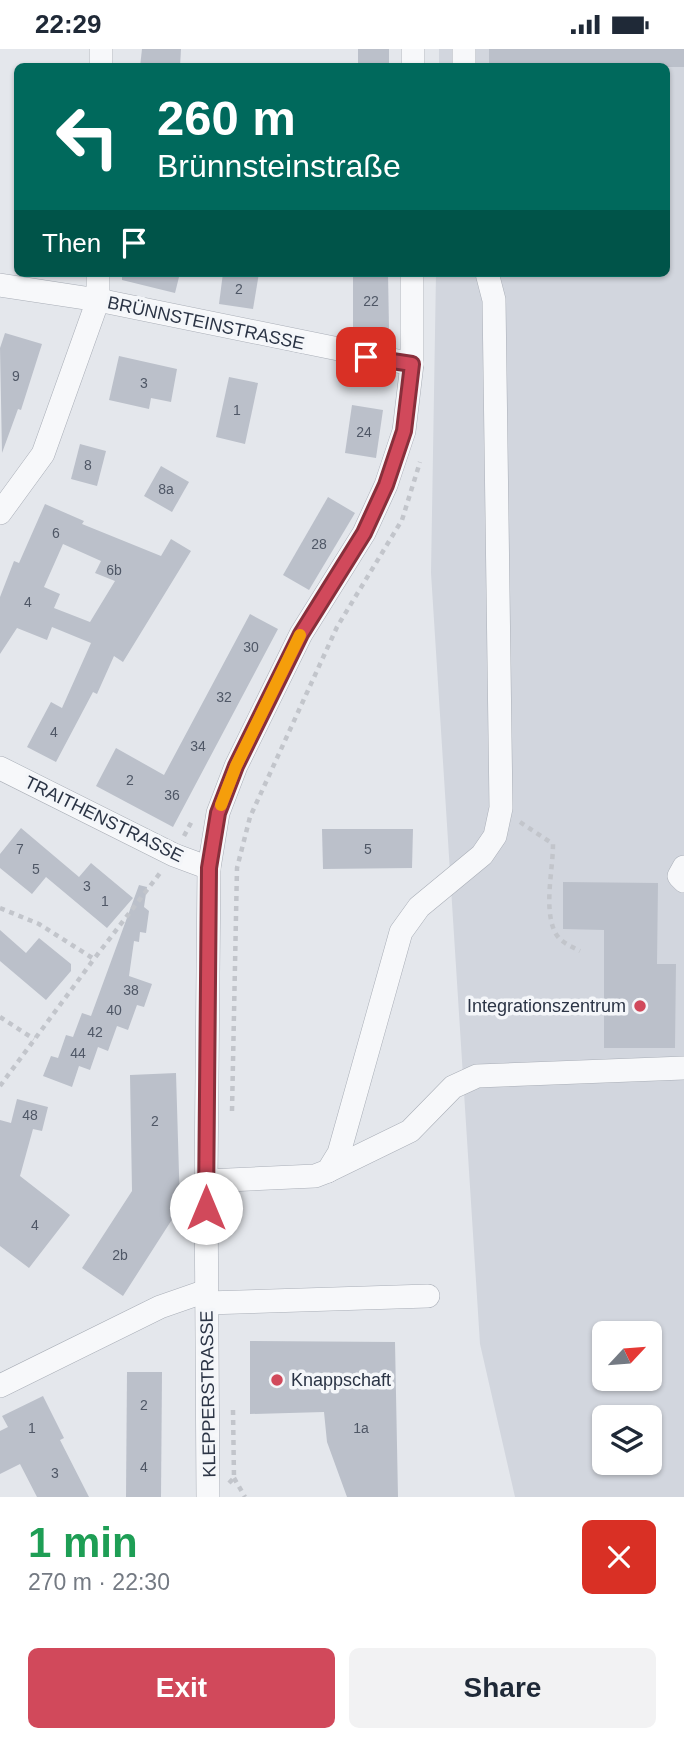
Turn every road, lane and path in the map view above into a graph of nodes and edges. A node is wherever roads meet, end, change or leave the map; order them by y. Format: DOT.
graph roads {
  1 [pos="98,277"];
  2 [pos="412,277"];
  3 [pos="488,277"];
  4 [pos="0,285"];
  5 [pos="98,300"];
  6 [pos="412,364"];
  7 [pos="422,455"];
  8 [pos="0,513"];
  9 [pos="0,768"];
  10 [pos="199,807"];
  11 [pos="501,809"];
  12 [pos="174,855"];
  13 [pos="684,867"];
  14 [pos="209,868"];
  15 [pos="684,881"];
  16 [pos="0,908"];
  17 [pos="580,951"];
  18 [pos="94,959"];
  19 [pos="0,1017"];
  20 [pos="34,1039"];
  21 [pos="684,1068"];
  22 [pos="0,1086"];
  23 [pos="232,1118"];
  24 [pos="328,1171"];
  25 [pos="206,1181"];
  26 [pos="428,1296"];
  27 [pos="206,1297"];
  28 [pos="0,1386"];
  29 [pos="208,1497"];
  1 -- 5 [label="street"];
  2 -- 6 [label="street, KLEPPERSTRASSE"];
  3 -- 11 [label="street"];
  4 -- 5 [label="street, BRÜNNSTEINSTRASSE"];
  5 -- 6 [label="street, BRÜNNSTEINSTRASSE"];
  5 -- 8 [label="street"];
  6 -- 14 [label="street, KLEPPERSTRASSE"];
  7 -- 23 [label="path"];
  9 -- 12 [label="street, TRAITHENSTRASSE"];
  10 -- 12 [label="path"];
  11 -- 17 [label="path"];
  11 -- 24 [label="street"];
  12 -- 14 [label="street, TRAITHENSTRASSE"];
  12 -- 18 [label="path"];
  13 -- 15 [label="street"];
  14 -- 25 [label="street, KLEPPERSTRASSE"];
  16 -- 18 [label="path"];
  18 -- 20 [label="path"];
  19 -- 20 [label="path"];
  20 -- 22 [label="path"];
  21 -- 24 [label="street"];
  24 -- 25 [label="street"];
  25 -- 27 [label="street, KLEPPERSTRASSE"];
  26 -- 27 [label="street"];
  27 -- 28 [label="street"];
  27 -- 29 [label="street, KLEPPERSTRASSE"];
}
